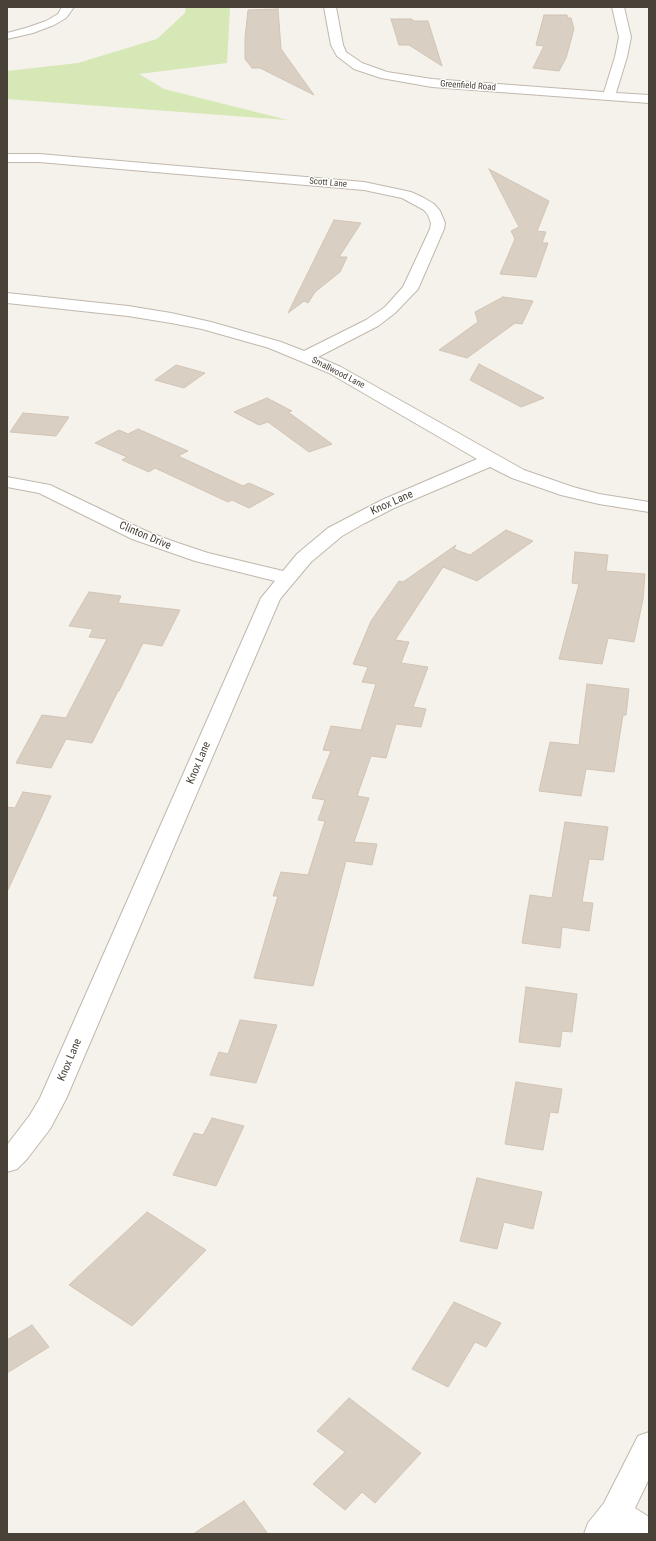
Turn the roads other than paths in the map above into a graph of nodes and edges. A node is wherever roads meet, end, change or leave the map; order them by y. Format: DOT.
graph roads {
  1 [pos="68,7"];
  2 [pos="330,7"];
  3 [pos="618,7"];
  4 [pos="7,36"];
  5 [pos="609,96"];
  6 [pos="649,100"];
  7 [pos="7,158"];
  8 [pos="7,298"];
  9 [pos="306,357"];
  10 [pos="491,460"];
  11 [pos="7,482"];
  12 [pos="649,507"];
  13 [pos="287,578"];
  14 [pos="7,1161"];
  15 [pos="649,1446"];
  16 [pos="608,1524"];
  17 [pos="648,1534"];
  1 -- 4 [label="street"];
  2 -- 5 [label="street, Greenfield Road"];
  3 -- 5 [label="street"];
  5 -- 6 [label="street, Greenfield Road"];
  7 -- 9 [label="street, Scott Lane"];
  8 -- 9 [label="street, Smallwood Lane"];
  9 -- 10 [label="street, Smallwood Lane"];
  10 -- 12 [label="street, Smallwood Lane"];
  10 -- 13 [label="street, Knox Lane"];
  11 -- 13 [label="street, Clinton Drive"];
  13 -- 14 [label="street, Knox Lane"];
  15 -- 16 [label="street"];
  16 -- 17 [label="street"];
}
